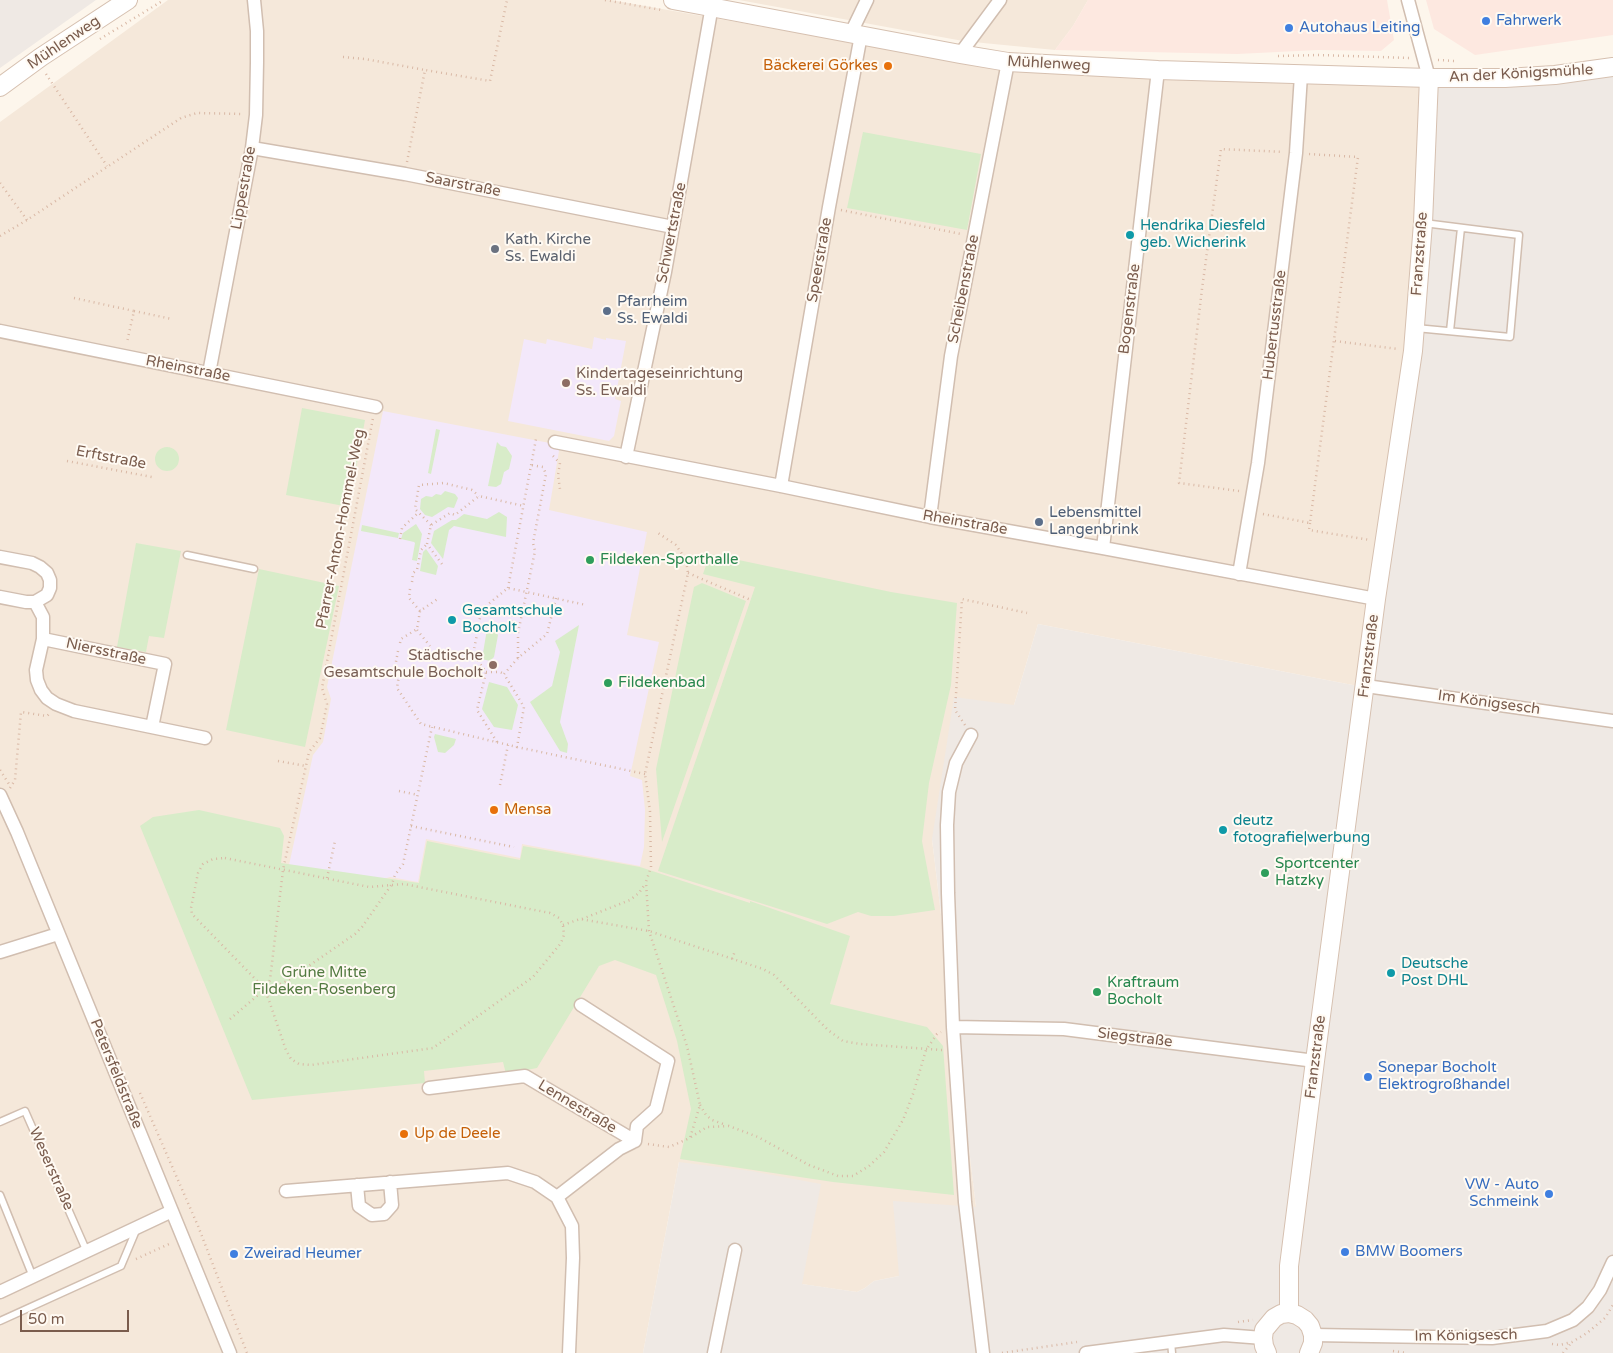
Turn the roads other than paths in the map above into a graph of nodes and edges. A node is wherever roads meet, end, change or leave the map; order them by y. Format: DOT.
graph roads {
  1 [pos="128,0"];
  2 [pos="254,0"];
  3 [pos="674,0"];
  4 [pos="867,0"];
  5 [pos="1000,0"];
  6 [pos="1408,0"];
  7 [pos="713,4"];
  8 [pos="856,34"];
  9 [pos="960,54"];
  10 [pos="1008,62"];
  11 [pos="1613,67"];
  12 [pos="1158,70"];
  13 [pos="1300,75"];
  14 [pos="1429,78"];
  15 [pos="0,87"];
  16 [pos="252,148"];
  17 [pos="1423,223"];
  18 [pos="673,227"];
  19 [pos="1461,228"];
  20 [pos="1415,328"];
  21 [pos="0,331"];
  22 [pos="1450,331"];
  23 [pos="209,373"];
  24 [pos="376,407"];
  25 [pos="553,448"];
  26 [pos="626,457"];
  27 [pos="781,486"];
  28 [pos="930,517"];
  29 [pos="1103,548"];
  30 [pos="187,555"];
  31 [pos="0,557"];
  32 [pos="254,568"];
  33 [pos="1239,574"];
  34 [pos="0,597"];
  35 [pos="1376,599"];
  36 [pos="35,602"];
  37 [pos="43,639"];
  38 [pos="1366,686"];
  39 [pos="1613,721"];
  40 [pos="152,727"];
  41 [pos="971,735"];
  42 [pos="205,738"];
  43 [pos="1,797"];
  44 [pos="58,934"];
  45 [pos="0,952"];
  46 [pos="581,1005"];
  47 [pos="953,1027"];
  48 [pos="1315,1061"];
  49 [pos="428,1088"];
  50 [pos="0,1122"];
  51 [pos="635,1141"];
  52 [pos="390,1182"];
  53 [pos="357,1185"];
  54 [pos="286,1191"];
  55 [pos="0,1195"];
  56 [pos="557,1197"];
  57 [pos="172,1211"];
  58 [pos="137,1228"];
  59 [pos="735,1250"];
  60 [pos="87,1252"];
  61 [pos="1613,1262"];
  62 [pos="33,1277"];
  63 [pos="0,1292"];
  64 [pos="1289,1313"];
  65 [pos="0,1321"];
  66 [pos="1313,1335"];
  67 [pos="1265,1345"];
  68 [pos="1171,1347"];
  69 [pos="230,1353"];
  70 [pos="569,1353"];
  71 [pos="714,1353"];
  72 [pos="983,1353"];
  73 [pos="1086,1353"];
  74 [pos="1309,1353"];
  1 -- 15 [label="street, Mühlenweg"];
  2 -- 16 [label="street, Lippestraße"];
  3 -- 7 [label="street, Mühlenweg"];
  4 -- 8 [label="street, Speerstraße"];
  5 -- 9 [label="street"];
  6 -- 14 [label="street, Franzstraße"];
  7 -- 8 [label="street, Mühlenweg"];
  7 -- 18 [label="street, Schwertstraße"];
  8 -- 9 [label="street, Mühlenweg"];
  8 -- 27 [label="street, Speerstraße"];
  9 -- 10 [label="street, Mühlenweg"];
  10 -- 12 [label="street, Mühlenweg"];
  10 -- 28 [label="street, Scheibenstraße"];
  11 -- 14 [label="street, An der Königsmühle"];
  12 -- 13 [label="street, Mühlenweg"];
  12 -- 29 [label="street, Bogenstraße"];
  13 -- 14 [label="street, Mühlenweg"];
  13 -- 33 [label="street, Hubertusstraße"];
  14 -- 17 [label="street, Franzstraße"];
  16 -- 18 [label="street, Saarstraße"];
  16 -- 23 [label="street, Lippestraße"];
  17 -- 19 [label="lane"];
  17 -- 20 [label="street, Franzstraße"];
  18 -- 26 [label="street, Schwertstraße"];
  19 -- 22 [label="lane"];
  19 -- 22 [label="lane"];
  20 -- 22 [label="lane"];
  20 -- 35 [label="street, Franzstraße"];
  21 -- 23 [label="street, Rheinstraße"];
  23 -- 24 [label="street, Rheinstraße"];
  25 -- 26 [label="street, Rheinstraße"];
  26 -- 27 [label="street, Rheinstraße"];
  27 -- 28 [label="street, Rheinstraße"];
  28 -- 29 [label="street, Rheinstraße"];
  29 -- 33 [label="street, Rheinstraße"];
  30 -- 32 [label="lane"];
  31 -- 36 [label="street"];
  33 -- 35 [label="street, Rheinstraße"];
  34 -- 36 [label="street"];
  35 -- 38 [label="street, Franzstraße"];
  36 -- 37 [label="street"];
  37 -- 40 [label="street"];
  37 -- 40 [label="street, Niersstraße"];
  38 -- 39 [label="street, Im Königsesch"];
  38 -- 48 [label="street, Franzstraße"];
  40 -- 42 [label="street"];
  41 -- 47 [label="street"];
  43 -- 44 [label="street, Petersfeldstraße"];
  44 -- 45 [label="street"];
  44 -- 57 [label="street, Petersfeldstraße"];
  46 -- 51 [label="street, Lennestraße"];
  47 -- 48 [label="street, Siegstraße"];
  47 -- 72 [label="street"];
  48 -- 64 [label="street, Franzstraße"];
  49 -- 51 [label="street, Lennestraße"];
  50 -- 60 [label="lane, Weserstraße"];
  51 -- 56 [label="street, Lennestraße"];
  52 -- 53 [label="street"];
  52 -- 53 [label="street"];
  52 -- 56 [label="street"];
  53 -- 54 [label="street"];
  55 -- 62 [label="lane"];
  56 -- 70 [label="street"];
  57 -- 58 [label="street"];
  57 -- 69 [label="street, Petersfeldstraße"];
  58 -- 60 [label="street"];
  58 -- 65 [label="lane"];
  59 -- 71 [label="street"];
  60 -- 62 [label="street"];
  61 -- 66 [label="street, Im Königsesch"];
  62 -- 63 [label="street"];
  64 -- 66 [label="street"];
  64 -- 67 [label="street"];
  66 -- 74 [label="street"];
  67 -- 68 [label="street"];
  68 -- 73 [label="street"];
}
